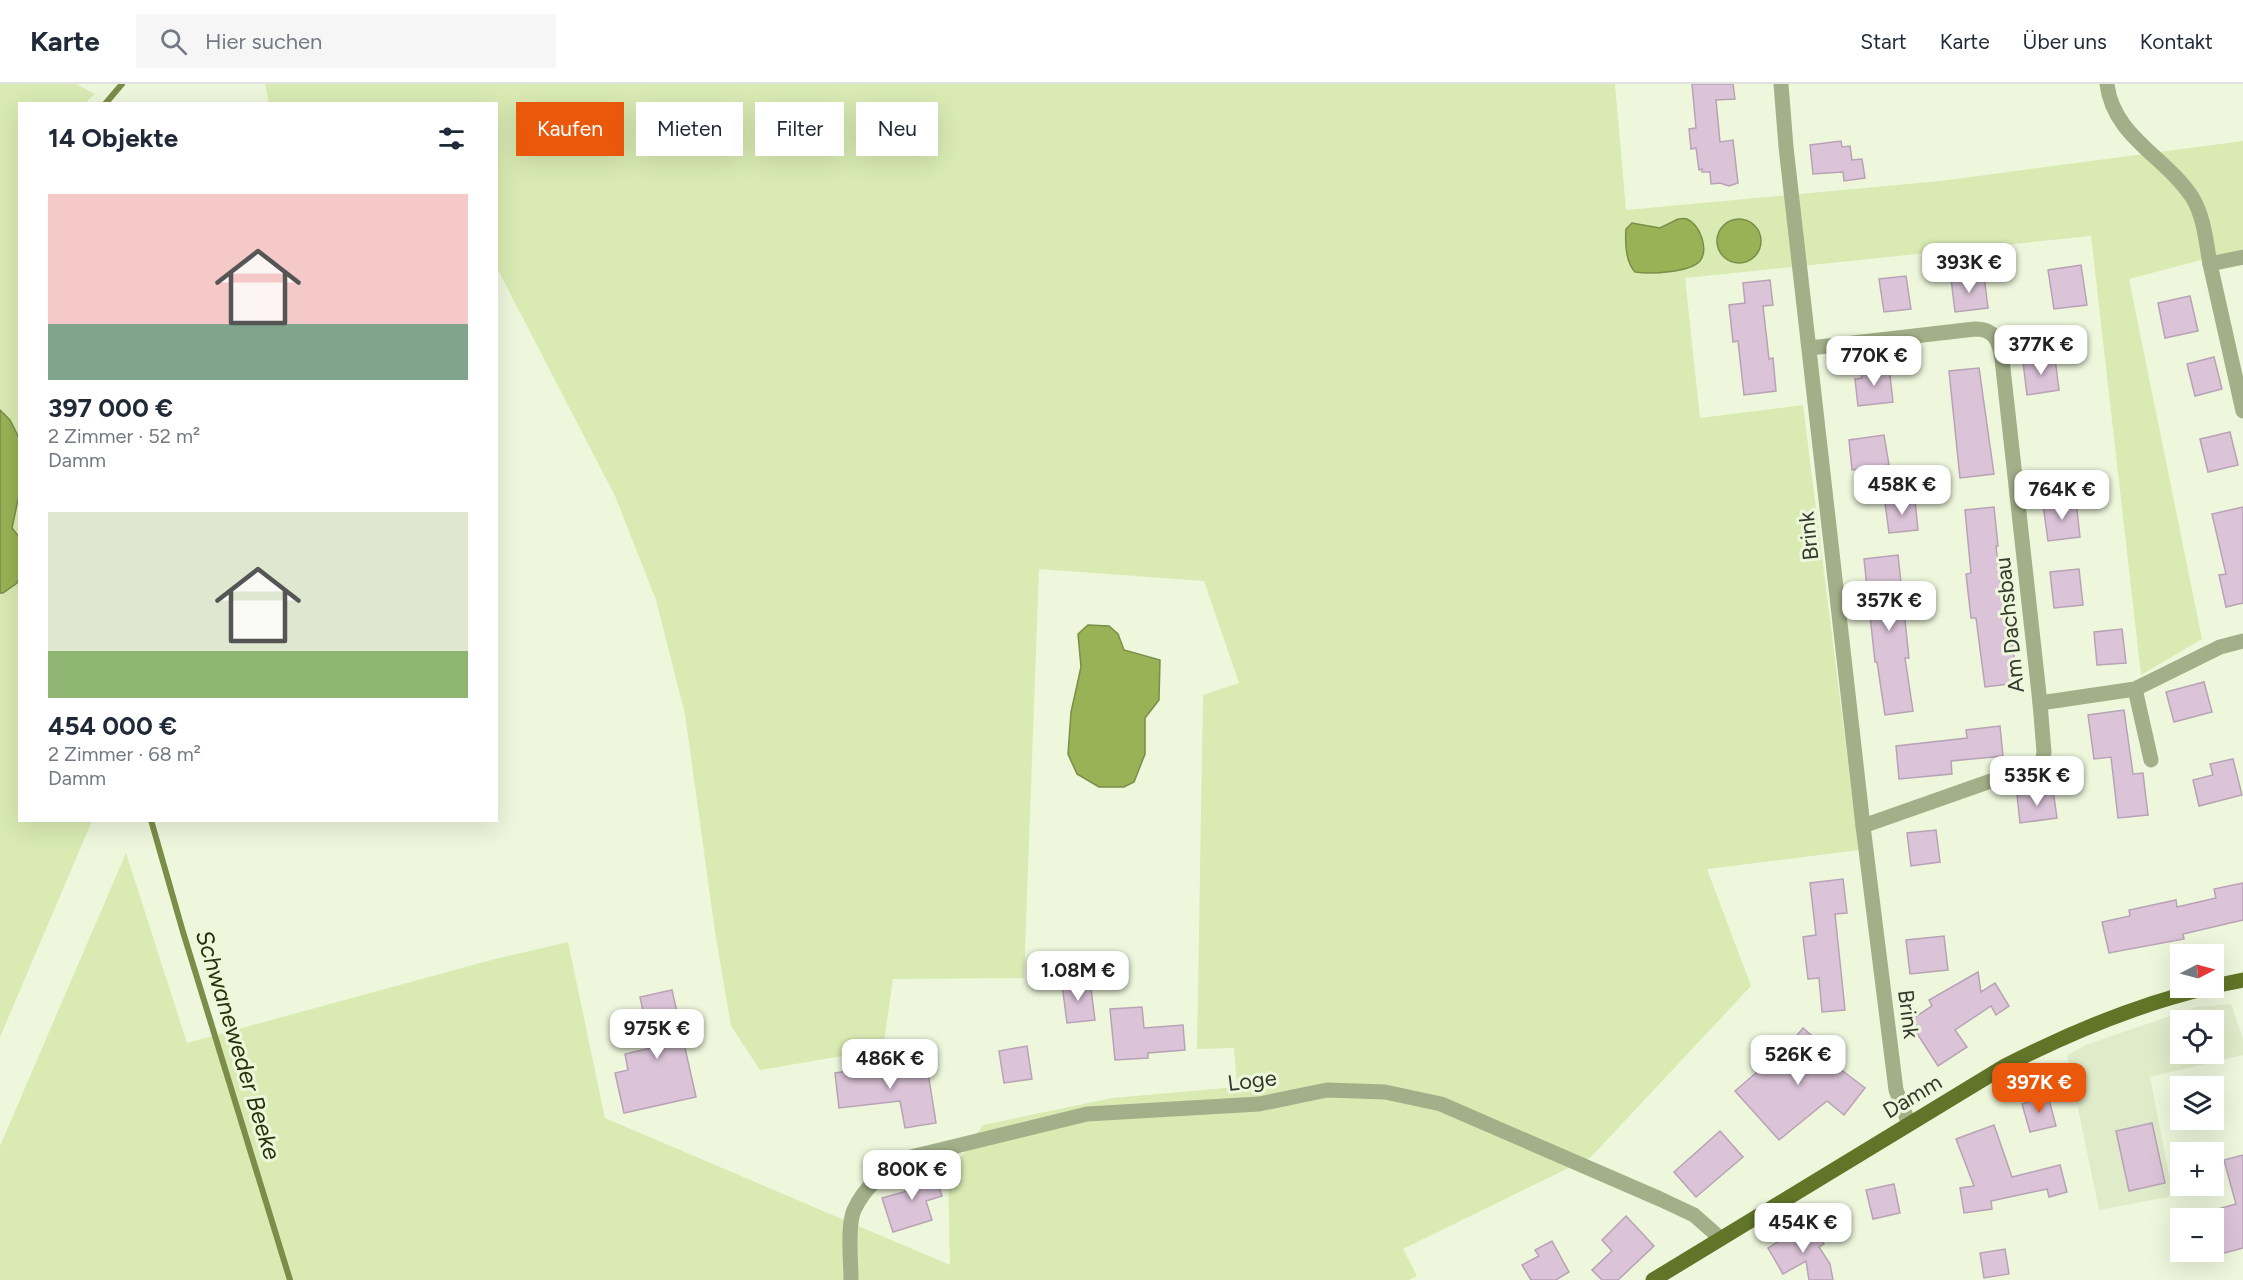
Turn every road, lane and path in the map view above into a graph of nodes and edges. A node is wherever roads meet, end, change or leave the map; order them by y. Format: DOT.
graph roads {
  1 [pos="1781,84"];
  2 [pos="2107,84"];
  3 [pos="2243,256"];
  4 [pos="2210,264"];
  5 [pos="1810,348"];
  6 [pos="2243,411"];
  7 [pos="2243,641"];
  8 [pos="2135,689"];
  9 [pos="2040,703"];
  10 [pos="2151,760"];
  11 [pos="1863,826"];
  12 [pos="2243,980"];
  13 [pos="2224,984"];
  14 [pos="2170,997"];
  15 [pos="1908,1124"];
  16 [pos="1720,1238"];
  17 [pos="851,1280"];
  18 [pos="1653,1280"];
  1 -- 5 [label="street, Brink"];
  2 -- 4 [label="street"];
  3 -- 4 [label="street"];
  4 -- 6 [label="street"];
  5 -- 9 [label="street, Am Dachsbau"];
  5 -- 11 [label="street, Brink"];
  7 -- 8 [label="street"];
  8 -- 9 [label="street"];
  8 -- 10 [label="street"];
  9 -- 11 [label="street"];
  11 -- 15 [label="street, Brink"];
  12 -- 13 [label="main road, Damm"];
  14 -- 15 [label="main road, Damm"];
  15 -- 16 [label="main road, Damm"];
  16 -- 17 [label="street, Loge"];
  16 -- 18 [label="main road, Damm"];
}
